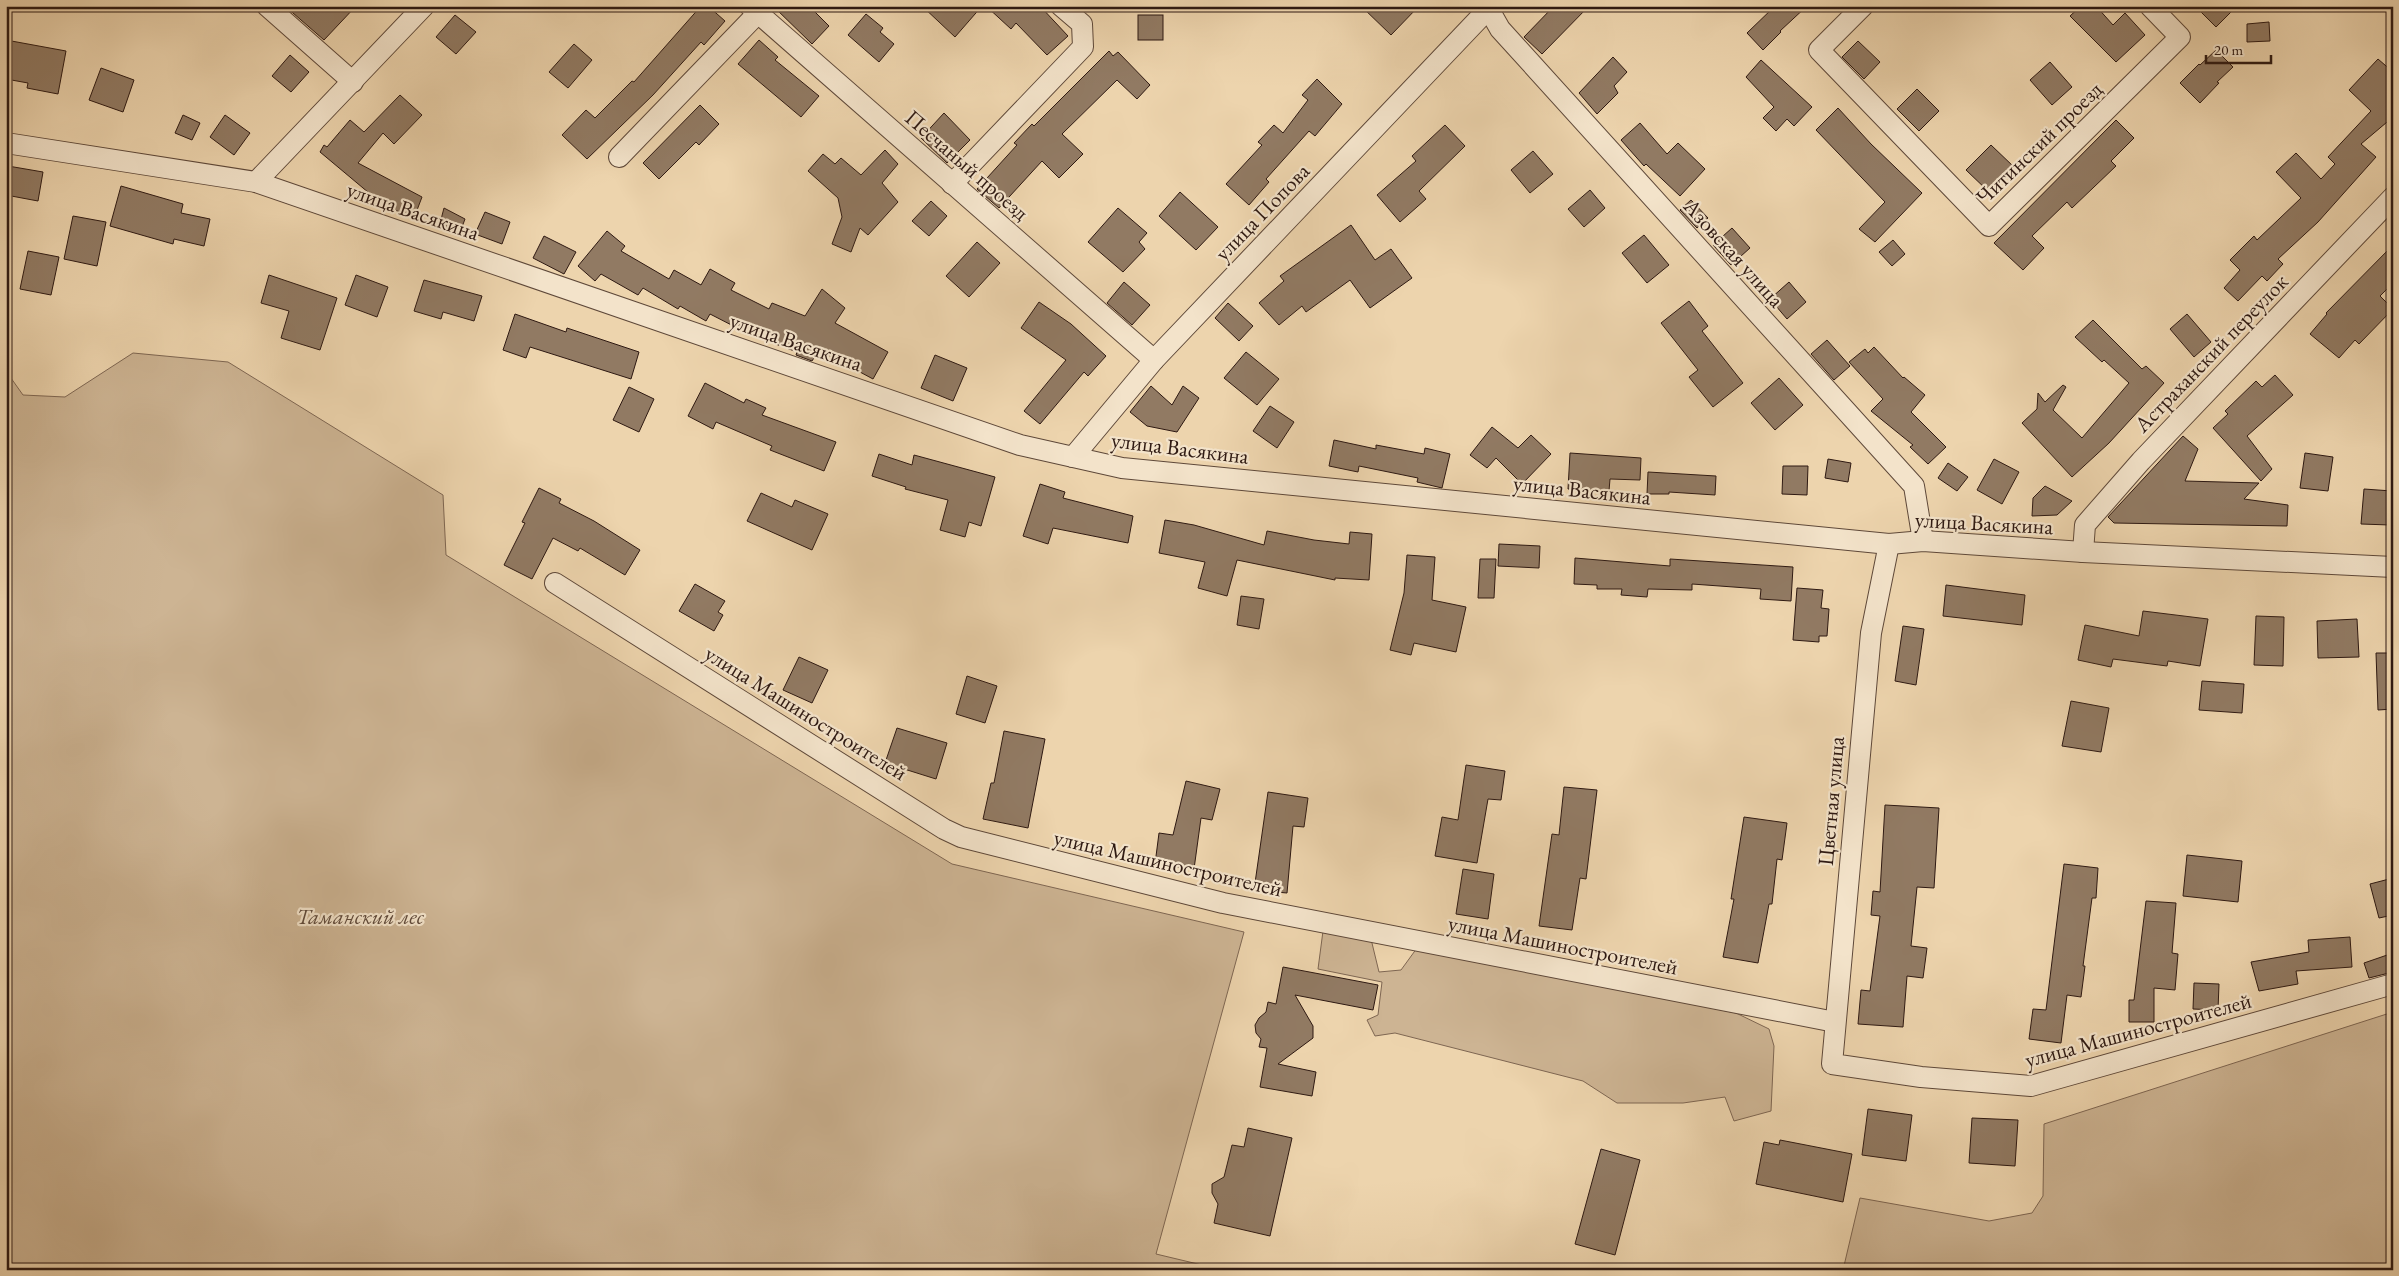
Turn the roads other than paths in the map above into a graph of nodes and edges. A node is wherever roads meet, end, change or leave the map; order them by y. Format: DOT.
graph roads {
  1 [pos="267,6"];
  2 [pos="424,6"];
  3 [pos="1061,6"];
  4 [pos="1864,6"];
  5 [pos="2150,6"];
  6 [pos="1489,7"];
  7 [pos="761,11"];
  8 [pos="353,82"];
  9 [pos="6,142"];
  10 [pos="619,157"];
  11 [pos="256,182"];
  12 [pos="952,184"];
  13 [pos="2393,197"];
  14 [pos="1154,360"];
  15 [pos="1073,457"];
  16 [pos="1923,541"];
  17 [pos="1889,544"];
  18 [pos="2083,552"];
  19 [pos="2393,567"];
  20 [pos="555,583"];
  21 [pos="2393,984"];
  22 [pos="1836,1022"];
  23 [pos="1832,1064"];
  1 -- 8 [label="street"];
  2 -- 8 [label="street"];
  3 -- 12 [label="street"];
  4 -- 5 [label="street, Читинский проезд"];
  6 -- 14 [label="street, улица Попова"];
  6 -- 16 [label="street, Азовская улица"];
  7 -- 10 [label="street"];
  7 -- 12 [label="street, Песчаный проезд"];
  8 -- 11 [label="street"];
  9 -- 11 [label="street, улица Васякина"];
  11 -- 15 [label="street, улица Васякина"];
  12 -- 14 [label="street, Песчаный проезд"];
  13 -- 18 [label="street, Астраханский переулок"];
  14 -- 15 [label="street, улица Попова"];
  15 -- 17 [label="street, улица Васякина"];
  16 -- 17 [label="street, улица Васякина"];
  16 -- 18 [label="street, улица Васякина"];
  17 -- 22 [label="street, Цветная улица"];
  18 -- 19 [label="street, улица Васякина"];
  20 -- 22 [label="street, улица Машиностроителей"];
  21 -- 23 [label="street, улица Машиностроителей"];
  22 -- 23 [label="street, Цветная улица"];
}
